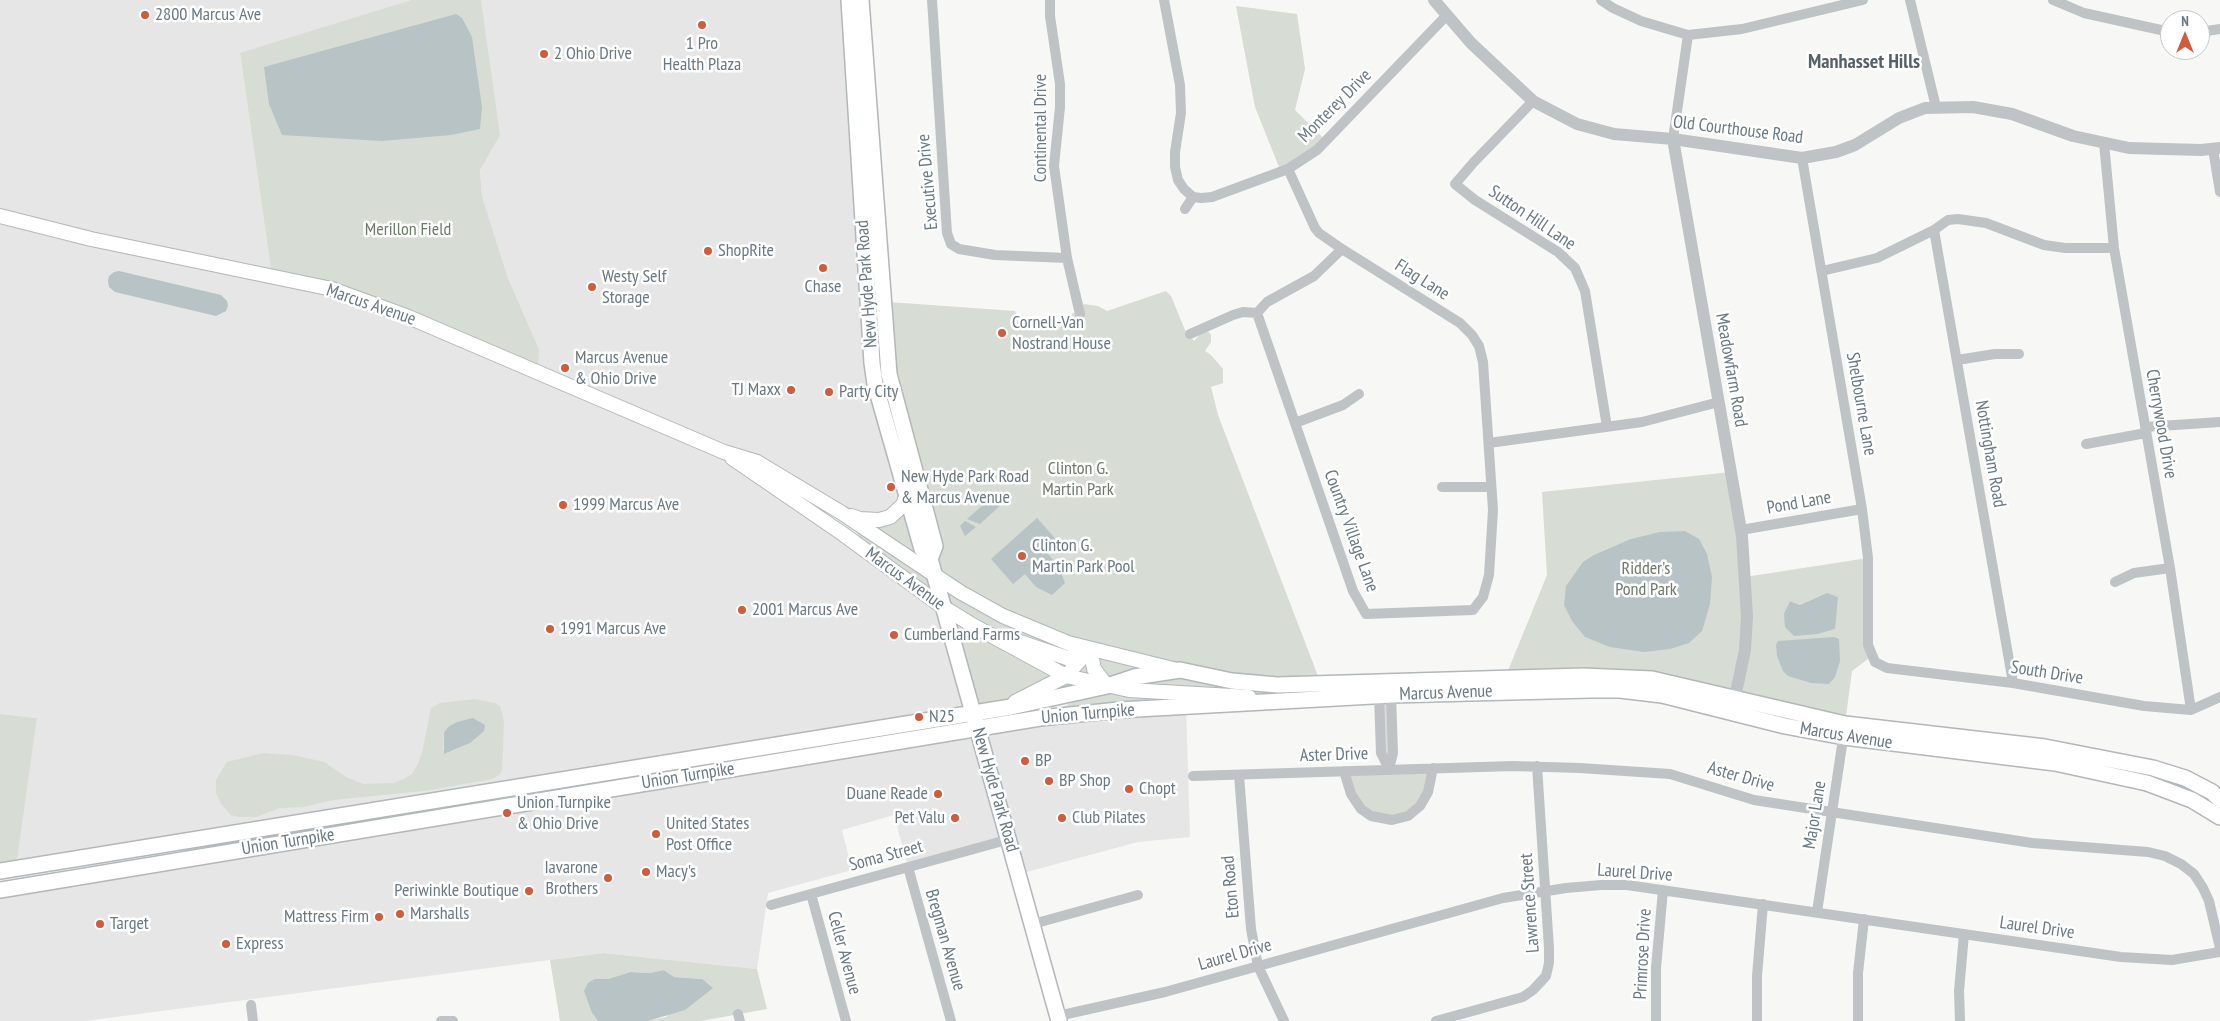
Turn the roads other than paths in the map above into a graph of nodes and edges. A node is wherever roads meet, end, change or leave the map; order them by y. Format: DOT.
graph roads {
  1 [pos="848,0"];
  2 [pos="861,0"];
  3 [pos="932,0"];
  4 [pos="1050,0"];
  5 [pos="1164,0"];
  6 [pos="1434,0"];
  7 [pos="1601,0"];
  8 [pos="1863,0"];
  9 [pos="1910,0"];
  10 [pos="2053,0"];
  11 [pos="1448,16"];
  12 [pos="2160,30"];
  13 [pos="1688,35"];
  14 [pos="1533,101"];
  15 [pos="1936,107"];
  16 [pos="1673,140"];
  17 [pos="2104,143"];
  18 [pos="2216,148"];
  19 [pos="1802,158"];
  20 [pos="1288,169"];
  21 [pos="2220,192"];
  22 [pos="1193,197"];
  23 [pos="1186,209"];
  24 [pos="0,216"];
  25 [pos="1934,230"];
  26 [pos="2114,248"];
  27 [pos="1342,250"];
  28 [pos="1067,258"];
  29 [pos="1822,271"];
  30 [pos="1257,313"];
  31 [pos="1080,314"];
  32 [pos="1190,334"];
  33 [pos="2019,354"];
  34 [pos="1957,360"];
  35 [pos="1359,394"];
  36 [pos="1719,402"];
  37 [pos="2220,422"];
  38 [pos="1295,423"];
  39 [pos="1608,427"];
  40 [pos="2146,430"];
  41 [pos="1489,443"];
  42 [pos="2086,444"];
  43 [pos="724,452"];
  44 [pos="1442,487"];
  45 [pos="1491,487"];
  46 [pos="907,494"];
  47 [pos="1862,509"];
  48 [pos="842,513"];
  49 [pos="1741,530"];
  50 [pos="885,564"];
  51 [pos="932,566"];
  52 [pos="2170,568"];
  53 [pos="2115,582"];
  54 [pos="943,606"];
  55 [pos="974,626"];
  56 [pos="1086,648"];
  57 [pos="1872,656"];
  58 [pos="1180,670"];
  59 [pos="1066,676"];
  60 [pos="2012,683"];
  61 [pos="1107,686"];
  62 [pos="1385,691"];
  63 [pos="2220,697"];
  64 [pos="1734,705"];
  65 [pos="997,709"];
  66 [pos="2190,710"];
  67 [pos="973,712"];
  68 [pos="1072,715"];
  69 [pos="977,728"];
  70 [pos="1844,730"];
  71 [pos="1537,766"];
  72 [pos="1433,768"];
  73 [pos="1389,769"];
  74 [pos="1344,771"];
  75 [pos="1240,775"];
  76 [pos="1192,776"];
  77 [pos="524,786"];
  78 [pos="2220,800"];
  79 [pos="527,803"];
  80 [pos="1832,812"];
  81 [pos="2220,818"];
  82 [pos="1010,839"];
  83 [pos="908,867"];
  84 [pos="0,872"];
  85 [pos="0,890"];
  86 [pos="1663,890"];
  87 [pos="1545,891"];
  88 [pos="811,894"];
  89 [pos="1138,895"];
  90 [pos="1763,904"];
  91 [pos="771,905"];
  92 [pos="1817,912"];
  93 [pos="1864,919"];
  94 [pos="1033,924"];
  95 [pos="1964,934"];
  96 [pos="2220,948"];
  97 [pos="2220,952"];
  98 [pos="1258,966"];
  99 [pos="251,1006"];
  100 [pos="1059,1019"];
  101 [pos="253,1021"];
  102 [pos="441,1021"];
  103 [pos="453,1021"];
  104 [pos="846,1021"];
  105 [pos="951,1021"];
  106 [pos="1284,1021"];
  107 [pos="1436,1021"];
  108 [pos="1656,1021"];
  109 [pos="1757,1021"];
  110 [pos="1858,1021"];
  111 [pos="1960,1021"];
  1 -- 46 [label="main road, New Hyde Park Road"];
  2 -- 51 [label="main road, New Hyde Park Road"];
  3 -- 28 [label="street, Executive Drive"];
  4 -- 28 [label="street, Continental Drive"];
  5 -- 22 [label="street"];
  6 -- 11 [label="street, Old Courthouse Road"];
  7 -- 13 [label="street"];
  8 -- 13 [label="street"];
  9 -- 15 [label="street"];
  10 -- 12 [label="street"];
  11 -- 14 [label="street, Old Courthouse Road"];
  11 -- 20 [label="street, Monterey Drive"];
  13 -- 16 [label="street, Meadowfarm Road"];
  14 -- 16 [label="street, Old Courthouse Road"];
  14 -- 39 [label="street, Sutton Hill Lane"];
  15 -- 17 [label="street, Old Courthouse Road"];
  15 -- 19 [label="street, Old Courthouse Road"];
  16 -- 19 [label="street, Old Courthouse Road"];
  16 -- 36 [label="street, Meadowfarm Road"];
  17 -- 18 [label="street, Old Courthouse Road"];
  17 -- 26 [label="street, Cherrywood Drive"];
  18 -- 21 [label="street"];
  19 -- 29 [label="street, Shelbourne Lane"];
  20 -- 22 [label="street, Monterey Drive"];
  20 -- 27 [label="street, Flag Lane"];
  22 -- 23 [label="street"];
  24 -- 43 [label="main road, Marcus Avenue"];
  25 -- 26 [label="street"];
  25 -- 29 [label="street"];
  25 -- 34 [label="street, Nottingham Road"];
  26 -- 40 [label="street, Cherrywood Drive"];
  27 -- 30 [label="street"];
  27 -- 41 [label="street, Flag Lane"];
  28 -- 31 [label="street, Continental Drive"];
  29 -- 47 [label="street, Shelbourne Lane"];
  30 -- 32 [label="street"];
  30 -- 38 [label="street, Country Village Lane"];
  33 -- 34 [label="street"];
  34 -- 60 [label="street, Nottingham Road"];
  35 -- 38 [label="street"];
  36 -- 39 [label="street"];
  36 -- 49 [label="street, Meadowfarm Road"];
  37 -- 40 [label="street"];
  38 -- 45 [label="street, Country Village Lane"];
  39 -- 41 [label="street"];
  40 -- 42 [label="street"];
  40 -- 52 [label="street, Cherrywood Drive"];
  41 -- 45 [label="street, Country Village Lane"];
  43 -- 48 [label="main road, Marcus Avenue"];
  43 -- 50 [label="main road, Marcus Avenue"];
  44 -- 45 [label="street"];
  46 -- 48 [label="main road"];
  46 -- 51 [label="main road, New Hyde Park Road"];
  47 -- 49 [label="street, Pond Lane"];
  47 -- 57 [label="street, Shelbourne Lane"];
  48 -- 51 [label="main road, Marcus Avenue"];
  49 -- 64 [label="street, Meadowfarm Road"];
  50 -- 51 [label="main road"];
  50 -- 54 [label="main road, Marcus Avenue"];
  51 -- 54 [label="main road, New Hyde Park Road"];
  51 -- 56 [label="main road, Marcus Avenue"];
  52 -- 53 [label="street"];
  52 -- 66 [label="street, Cherrywood Drive"];
  54 -- 55 [label="main road, Marcus Avenue"];
  54 -- 67 [label="main road, New Hyde Park Road"];
  55 -- 56 [label="main road"];
  55 -- 59 [label="main road, Marcus Avenue"];
  56 -- 58 [label="main road, Marcus Avenue"];
  56 -- 59 [label="main road"];
  56 -- 61 [label="main road"];
  57 -- 60 [label="street, South Drive"];
  58 -- 61 [label="main road, Union Turnpike"];
  58 -- 62 [label="main road, Marcus Avenue"];
  59 -- 61 [label="main road, Marcus Avenue"];
  59 -- 65 [label="main road"];
  60 -- 66 [label="street, South Drive"];
  61 -- 62 [label="main road, Marcus Avenue"];
  61 -- 65 [label="main road, Union Turnpike"];
  61 -- 68 [label="main road"];
  62 -- 64 [label="main road, Marcus Avenue"];
  62 -- 68 [label="main road, Union Turnpike"];
  62 -- 73 [label="street"];
  63 -- 66 [label="street, South Drive"];
  64 -- 70 [label="main road, Marcus Avenue"];
  65 -- 67 [label="main road, Union Turnpike"];
  67 -- 69 [label="main road, New Hyde Park Road"];
  67 -- 77 [label="main road, Union Turnpike"];
  68 -- 69 [label="main road, Union Turnpike"];
  69 -- 79 [label="main road, Union Turnpike"];
  69 -- 82 [label="main road, New Hyde Park Road"];
  70 -- 78 [label="main road, Marcus Avenue"];
  70 -- 80 [label="street, Major Lane"];
  70 -- 81 [label="main road, Marcus Avenue"];
  71 -- 72 [label="street, Aster Drive"];
  71 -- 80 [label="street, Aster Drive"];
  71 -- 87 [label="street, Lawrence Street"];
  72 -- 73 [label="street, Aster Drive"];
  72 -- 74 [label="street"];
  73 -- 74 [label="street, Aster Drive"];
  74 -- 75 [label="street, Aster Drive"];
  75 -- 76 [label="street, Aster Drive"];
  75 -- 98 [label="street, Eton Road"];
  77 -- 79 [label="street"];
  77 -- 84 [label="main road, Union Turnpike"];
  79 -- 85 [label="main road, Union Turnpike"];
  80 -- 92 [label="street, Major Lane"];
  80 -- 96 [label="street, Aster Drive"];
  82 -- 83 [label="street, Soma Street"];
  82 -- 94 [label="main road, New Hyde Park Road"];
  83 -- 88 [label="street, Soma Street"];
  83 -- 105 [label="street, Bregman Avenue"];
  86 -- 87 [label="street, Laurel Drive"];
  86 -- 90 [label="street, Laurel Drive"];
  86 -- 108 [label="street, Primrose Drive"];
  87 -- 98 [label="street, Laurel Drive"];
  87 -- 107 [label="street, Lawrence Street"];
  88 -- 91 [label="street, Soma Street"];
  88 -- 104 [label="street, Celler Avenue"];
  89 -- 94 [label="street"];
  90 -- 92 [label="street, Laurel Drive"];
  90 -- 109 [label="street"];
  92 -- 93 [label="street, Laurel Drive"];
  93 -- 95 [label="street, Laurel Drive"];
  93 -- 110 [label="street"];
  94 -- 100 [label="main road, New Hyde Park Road"];
  95 -- 97 [label="street, Laurel Drive"];
  95 -- 111 [label="street"];
  98 -- 100 [label="street, Laurel Drive"];
  98 -- 106 [label="street, Eton Road"];
  99 -- 101 [label="street"];
  102 -- 103 [label="street"];
}
